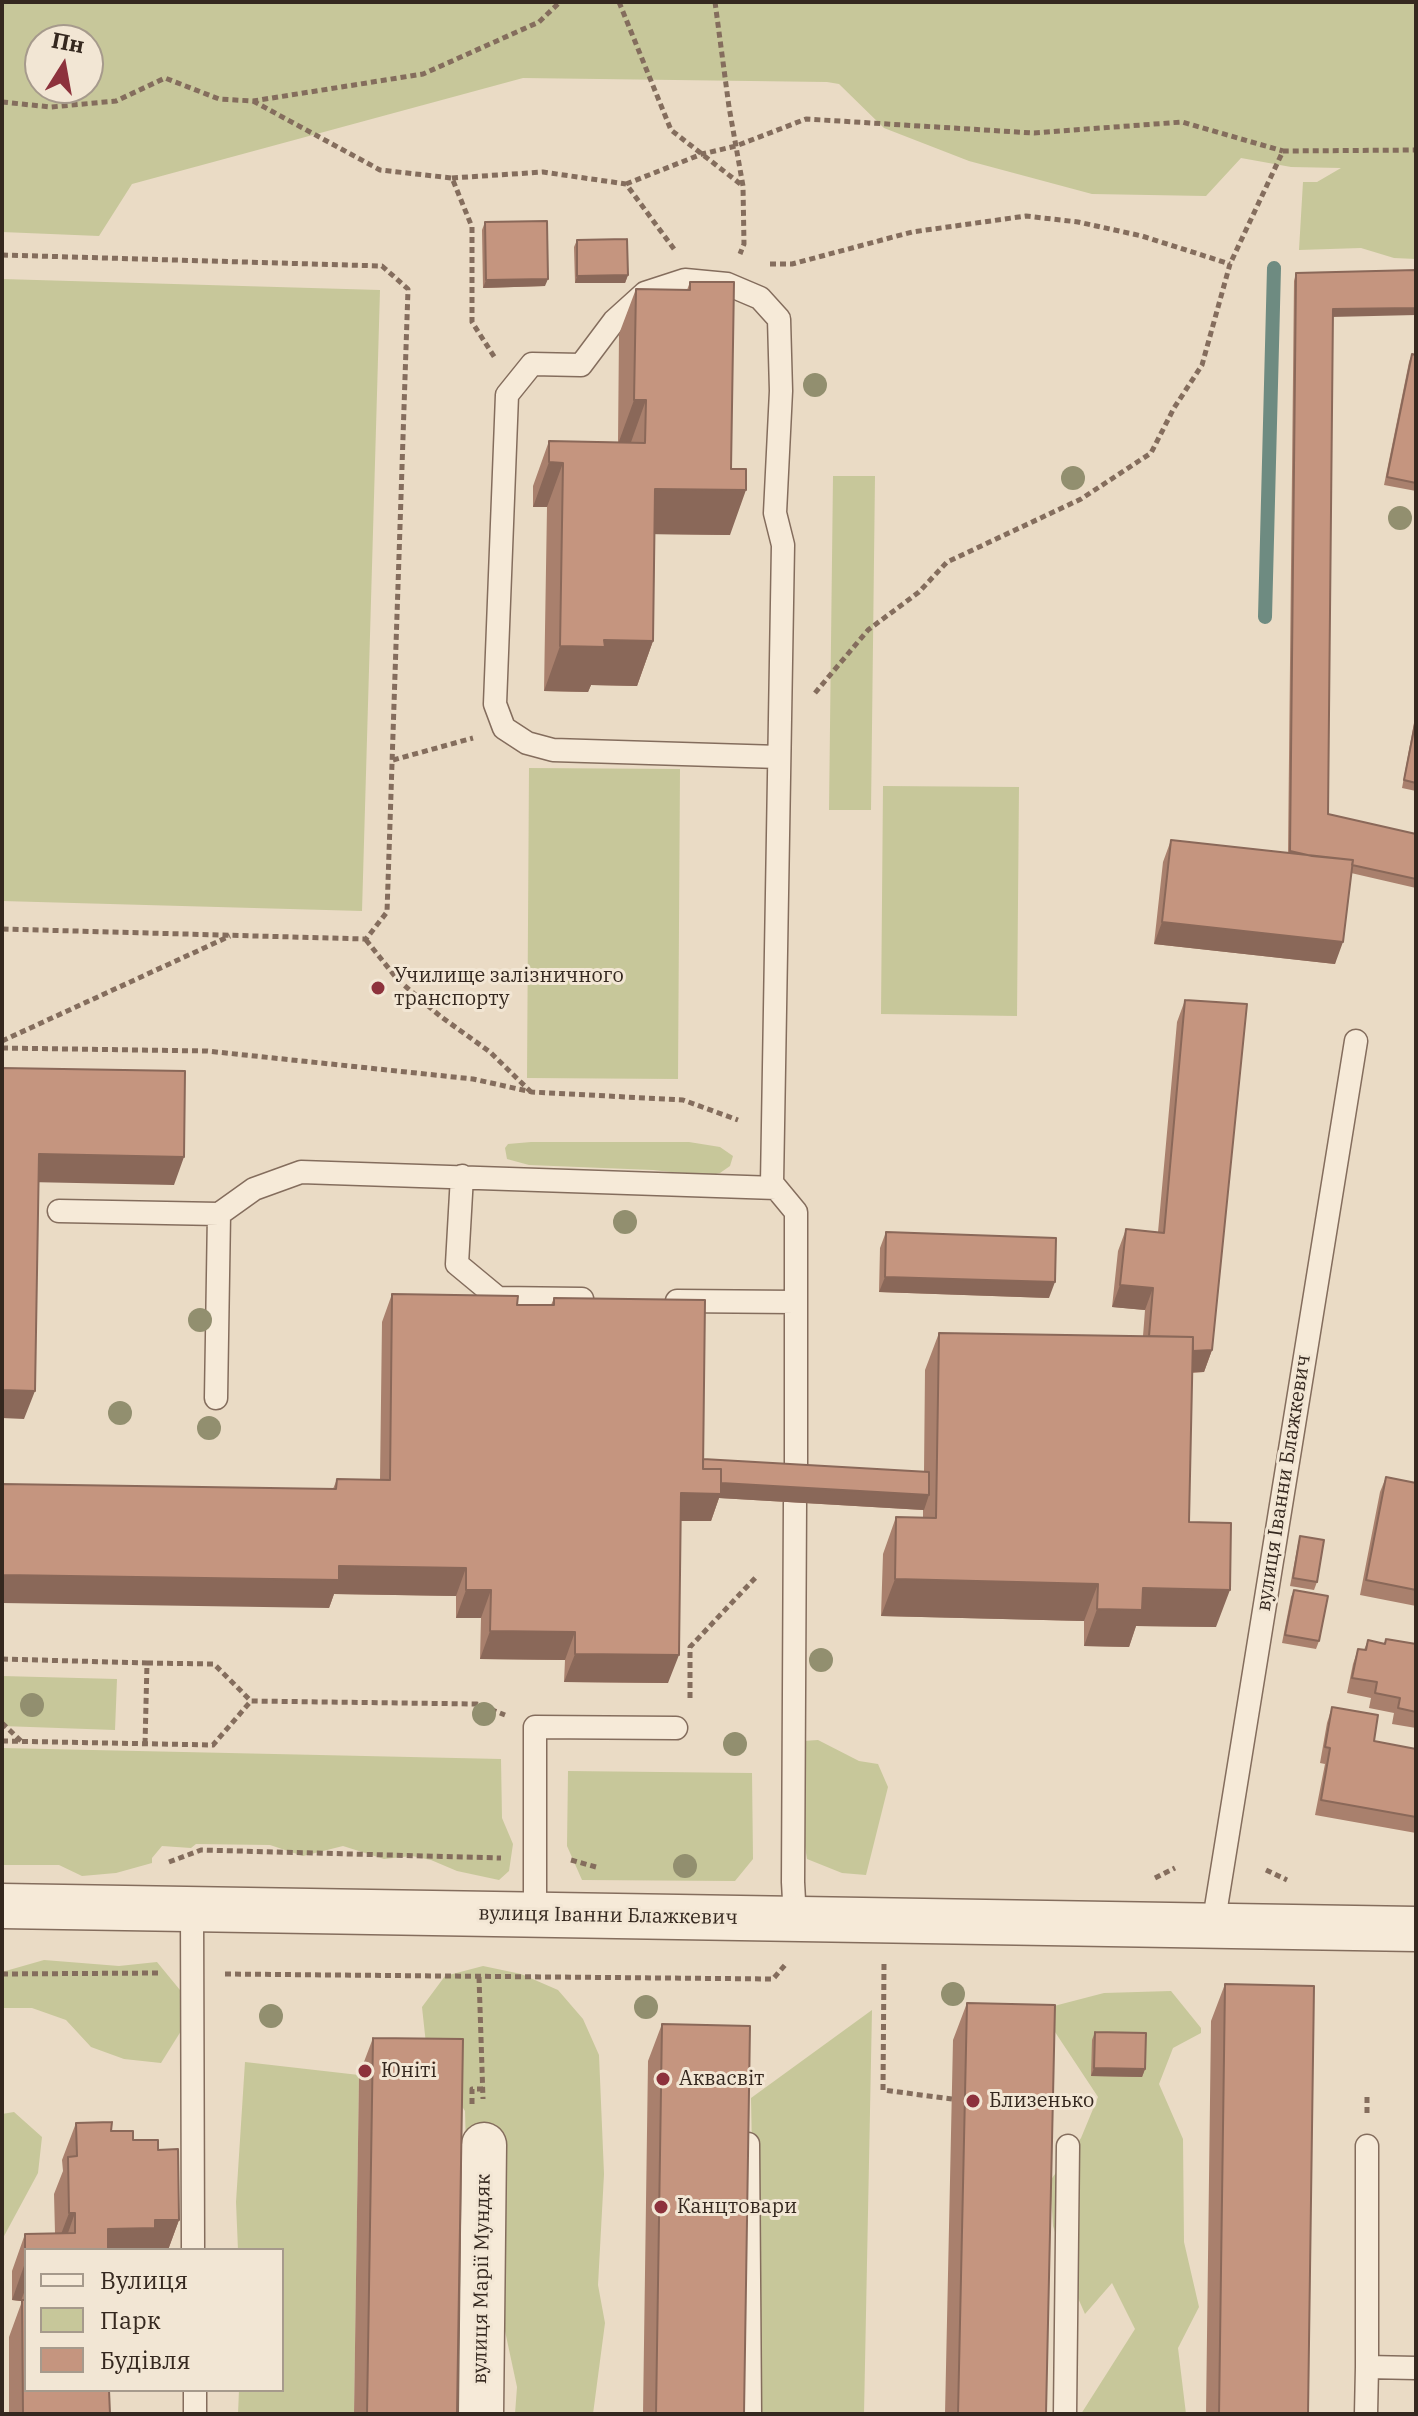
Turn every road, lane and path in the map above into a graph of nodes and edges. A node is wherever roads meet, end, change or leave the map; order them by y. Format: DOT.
graph roads {
  1 [pos="560,2"];
  2 [pos="619,2"];
  3 [pos="715,2"];
  4 [pos="253,101"];
  5 [pos="2,102"];
  6 [pos="736,146"];
  7 [pos="1416,150"];
  8 [pos="1283,151"];
  9 [pos="702,154"];
  10 [pos="452,178"];
  11 [pos="626,184"];
  12 [pos="743,186"];
  13 [pos="2,255"];
  14 [pos="1230,264"];
  15 [pos="731,274"];
  16 [pos="685,280"];
  17 [pos="515,385"];
  18 [pos="504,728"];
  19 [pos="779,746"];
  20 [pos="393,760"];
  21 [pos="2,929"];
  22 [pos="231,935"];
  23 [pos="366,939"];
  24 [pos="2,1041"];
  25 [pos="1356,1041"];
  26 [pos="2,1048"];
  27 [pos="532,1092"];
  28 [pos="773,1134"];
  29 [pos="462,1176"];
  30 [pos="776,1188"];
  31 [pos="59,1211"];
  32 [pos="219,1214"];
  33 [pos="608,1299"];
  34 [pos="655,1300"];
  35 [pos="795,1302"];
  36 [pos="216,1398"];
  37 [pos="795,1537"];
  38 [pos="2,1659"];
  39 [pos="147,1663"];
  40 [pos="251,1701"];
  41 [pos="690,1702"];
  42 [pos="2,1723"];
  43 [pos="535,1727"];
  44 [pos="676,1728"];
  45 [pos="2,1741"];
  46 [pos="21,1741"];
  47 [pos="145,1745"];
  48 [pos="511,1858"];
  49 [pos="161,1865"];
  50 [pos="2,1906"];
  51 [pos="192,1909"];
  52 [pos="535,1915"];
  53 [pos="795,1919"];
  54 [pos="1213,1926"];
  55 [pos="1416,1929"];
  56 [pos="884,1962"];
  57 [pos="161,1973"];
  58 [pos="2,1974"];
  59 [pos="222,1974"];
  60 [pos="479,1977"];
  61 [pos="674,1978"];
  62 [pos="472,2089"];
  63 [pos="952,2099"];
  64 [pos="748,2144"];
  65 [pos="484,2145"];
  66 [pos="1068,2146"];
  67 [pos="1367,2146"];
  68 [pos="193,2248"];
  69 [pos="1367,2367"];
  70 [pos="1416,2368"];
  71 [pos="195,2392"];
  72 [pos="195,2414"];
  73 [pos="481,2414"];
  74 [pos="750,2414"];
  75 [pos="1065,2414"];
  76 [pos="1366,2414"];
  1 -- 4 [label="path"];
  2 -- 9 [label="path"];
  3 -- 6 [label="path"];
  4 -- 5 [label="path"];
  4 -- 10 [label="path"];
  6 -- 8 [label="path"];
  6 -- 9 [label="path"];
  6 -- 12 [label="path"];
  7 -- 8 [label="path"];
  8 -- 14 [label="path"];
  9 -- 11 [label="path"];
  9 -- 12 [label="path"];
  10 -- 11 [label="path"];
  10 -- 17 [label="path"];
  11 -- 16 [label="path"];
  12 -- 15 [label="path"];
  13 -- 20 [label="path"];
  14 -- 15 [label="path"];
  14 -- 19 [label="path"];
  15 -- 16 [label="lane"];
  15 -- 19 [label="lane"];
  16 -- 17 [label="lane"];
  17 -- 18 [label="lane"];
  18 -- 19 [label="lane"];
  18 -- 20 [label="path"];
  19 -- 28 [label="lane"];
  20 -- 23 [label="path"];
  21 -- 22 [label="path"];
  22 -- 23 [label="path"];
  22 -- 24 [label="path"];
  23 -- 27 [label="path"];
  25 -- 54 [label="lane, вулиця Іванни Блажкевич"];
  26 -- 27 [label="path"];
  27 -- 28 [label="path"];
  28 -- 30 [label="lane"];
  29 -- 30 [label="lane"];
  29 -- 32 [label="lane"];
  29 -- 33 [label="lane"];
  30 -- 35 [label="lane"];
  31 -- 32 [label="lane"];
  32 -- 36 [label="lane"];
  34 -- 35 [label="lane"];
  35 -- 37 [label="lane"];
  37 -- 41 [label="path"];
  37 -- 53 [label="lane"];
  38 -- 39 [label="path"];
  39 -- 40 [label="path"];
  39 -- 47 [label="path"];
  40 -- 43 [label="path"];
  40 -- 47 [label="path"];
  42 -- 46 [label="path"];
  43 -- 44 [label="lane"];
  43 -- 52 [label="lane"];
  45 -- 46 [label="path"];
  46 -- 47 [label="path"];
  48 -- 49 [label="path"];
  50 -- 51 [label="street, вулиця Іванни Блажкевич"];
  51 -- 52 [label="street, вулиця Іванни Блажкевич"];
  51 -- 68 [label="lane"];
  52 -- 53 [label="street, вулиця Іванни Блажкевич"];
  53 -- 54 [label="street, вулиця Іванни Блажкевич"];
  54 -- 55 [label="street, вулиця Іванни Блажкевич"];
  56 -- 63 [label="path"];
  57 -- 58 [label="path"];
  59 -- 60 [label="path"];
  60 -- 61 [label="path"];
  60 -- 62 [label="path"];
  64 -- 74 [label="lane"];
  65 -- 73 [label="street, вулиця Марії Мундяк"];
  66 -- 75 [label="lane"];
  67 -- 69 [label="lane"];
  69 -- 70 [label="lane"];
  69 -- 76 [label="lane"];
  71 -- 72 [label="lane"];
}
